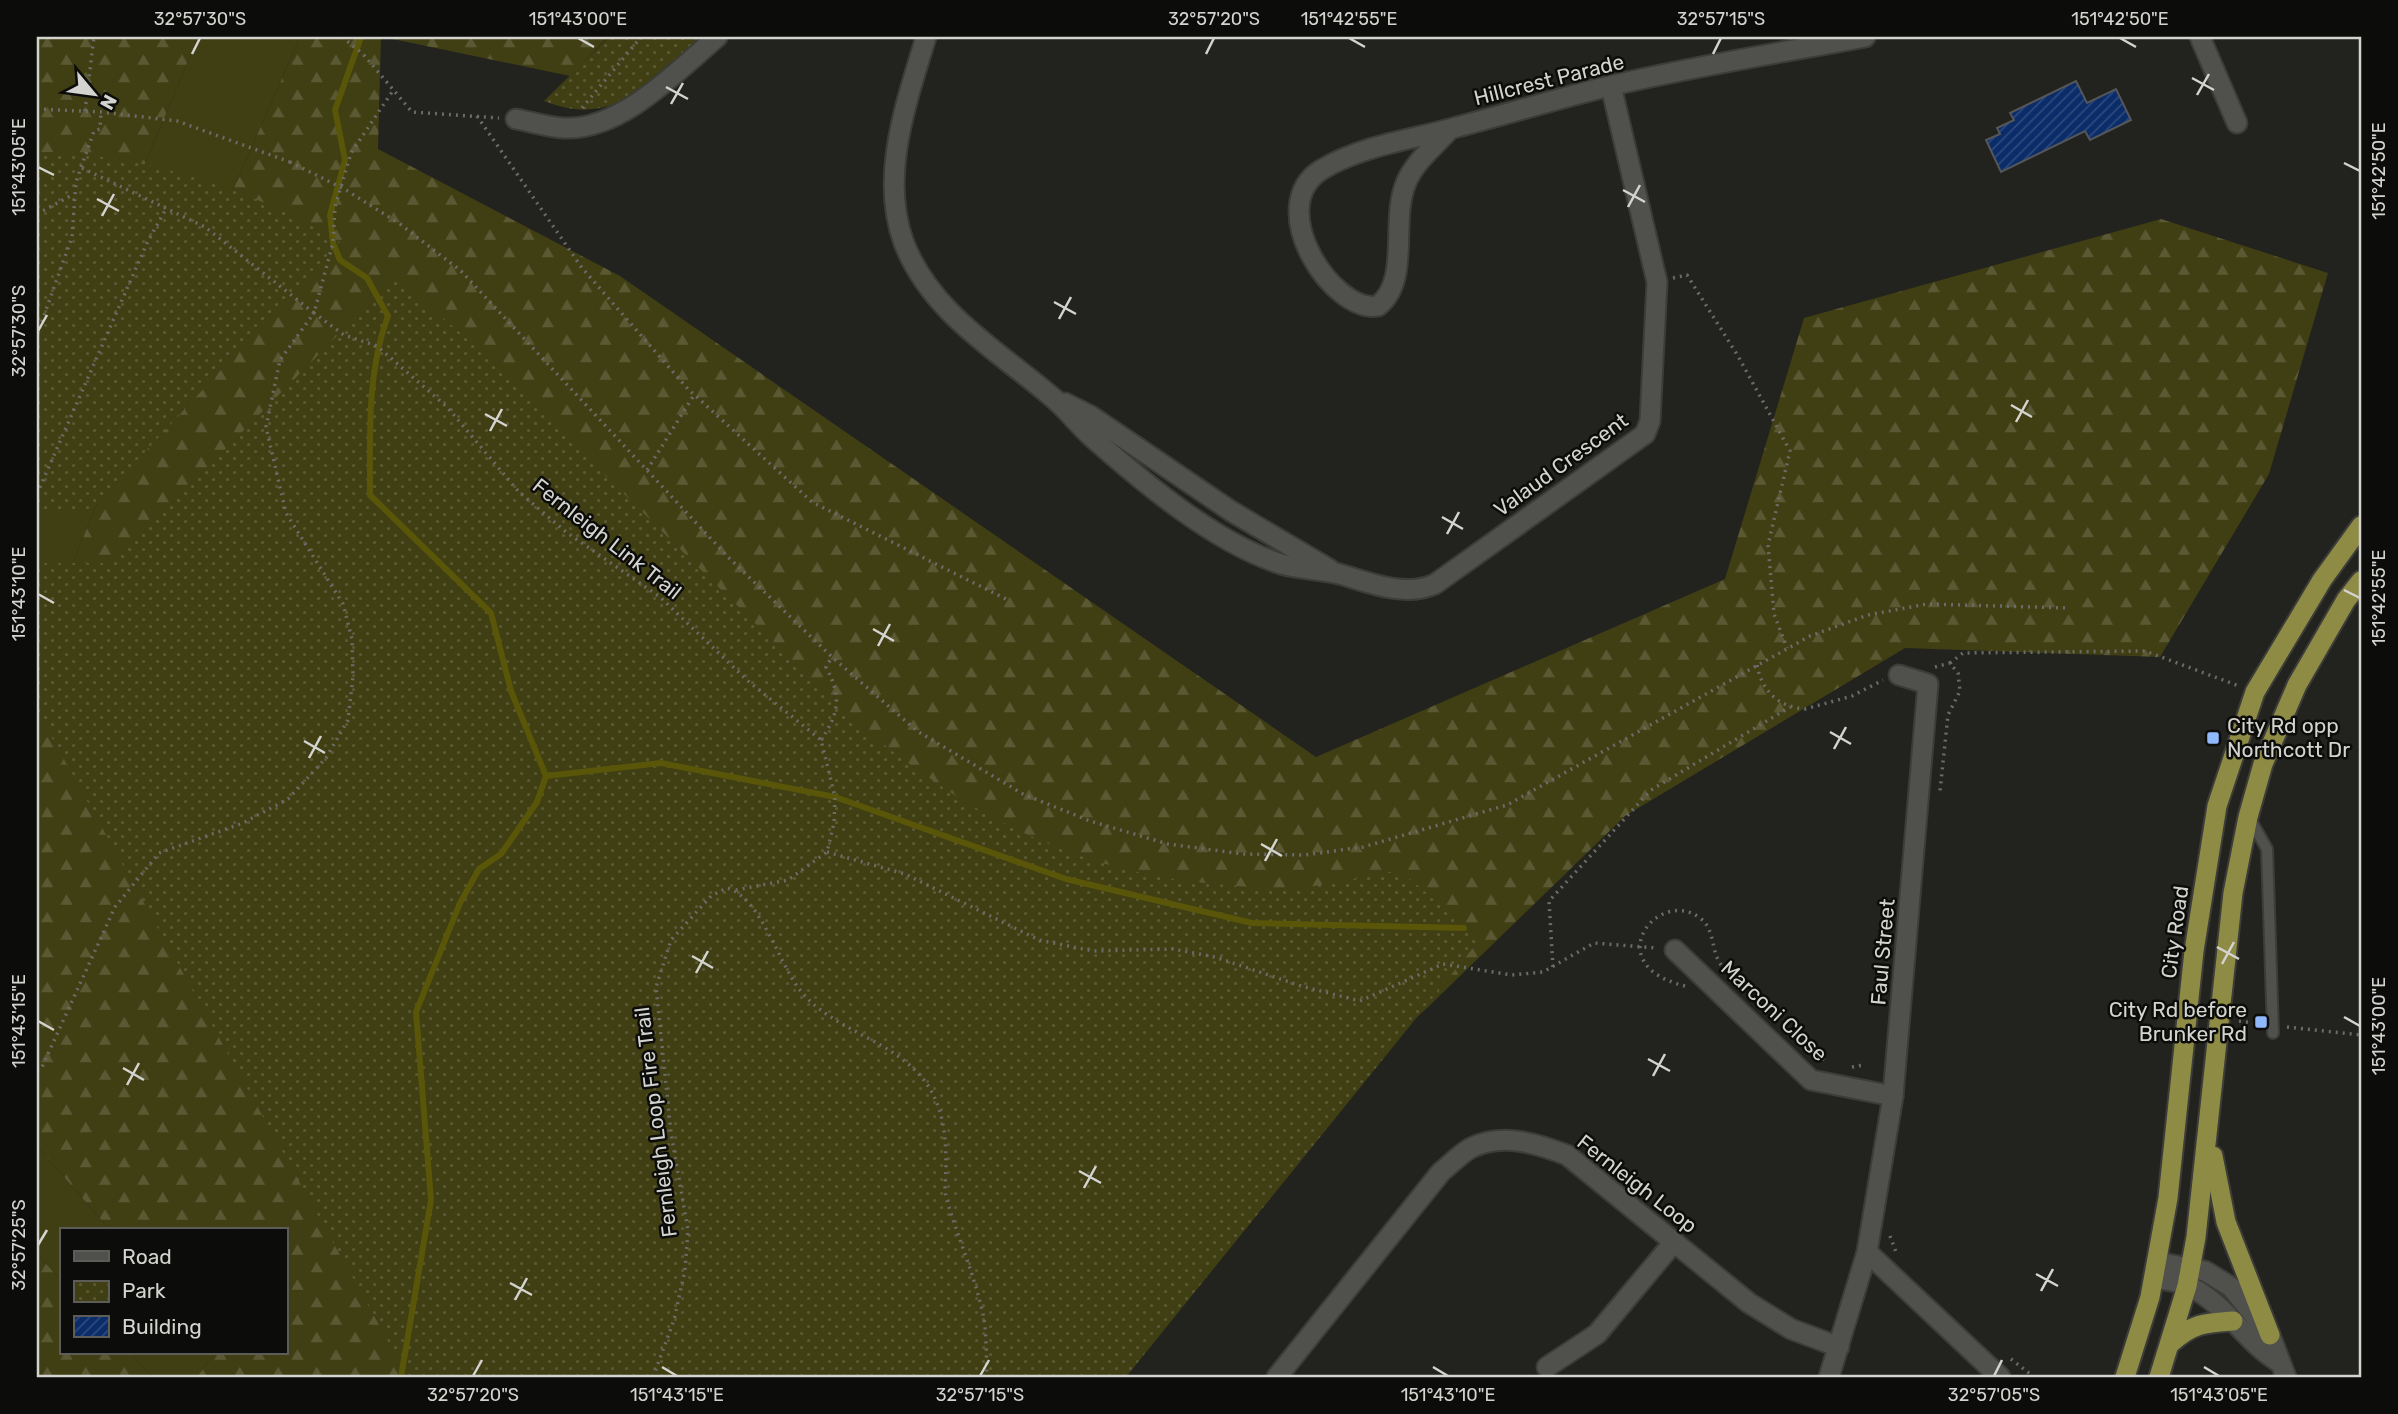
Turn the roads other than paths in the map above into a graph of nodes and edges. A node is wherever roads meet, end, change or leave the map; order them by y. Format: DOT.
graph roads {
  1 [pos="717,37"];
  2 [pos="926,37"];
  3 [pos="1865,37"];
  4 [pos="2200,37"];
  5 [pos="1611,86"];
  6 [pos="516,119"];
  7 [pos="2236,123"];
  8 [pos="1450,129"];
  9 [pos="2361,526"];
  10 [pos="2361,581"];
  11 [pos="1899,675"];
  12 [pos="2248,817"];
  13 [pos="1675,950"];
  14 [pos="2273,1030"];
  15 [pos="1893,1096"];
  16 [pos="2209,1113"];
  17 [pos="1674,1242"];
  18 [pos="1867,1252"];
  19 [pos="2156,1270"];
  20 [pos="2188,1277"];
  21 [pos="2233,1321"];
  22 [pos="2270,1335"];
  23 [pos="2171,1343"];
  24 [pos="1839,1348"];
  25 [pos="1547,1367"];
  26 [pos="2283,1370"];
  27 [pos="1277,1377"];
  28 [pos="1829,1377"];
  29 [pos="2000,1377"];
  30 [pos="2125,1377"];
  31 [pos="2159,1377"];
  1 -- 6 [label="street"];
  2 -- 5 [label="street, Valaud Crescent"];
  3 -- 5 [label="street, Hillcrest Parade"];
  4 -- 7 [label="street"];
  5 -- 8 [label="street, Hillcrest Parade"];
  8 -- 8 [label="street, Hillcrest Parade"];
  9 -- 19 [label="highway, City Road"];
  10 -- 12 [label="highway"];
  11 -- 15 [label="street, Faul Street"];
  12 -- 14 [label="lane"];
  12 -- 16 [label="highway"];
  13 -- 15 [label="street, Marconi Close"];
  15 -- 18 [label="street, Faul Street"];
  16 -- 20 [label="highway"];
  16 -- 22 [label="highway"];
  17 -- 24 [label="street, Fernleigh Loop"];
  17 -- 25 [label="street"];
  17 -- 27 [label="street, Fernleigh Loop"];
  18 -- 24 [label="street, Faul Street"];
  18 -- 29 [label="street"];
  19 -- 20 [label="street"];
  19 -- 30 [label="highway, City Road"];
  20 -- 21 [label="street"];
  20 -- 22 [label="street"];
  20 -- 23 [label="highway"];
  21 -- 23 [label="highway"];
  21 -- 26 [label="street"];
  22 -- 26 [label="street"];
  23 -- 31 [label="highway"];
  24 -- 28 [label="street, Faul Street"];
}
